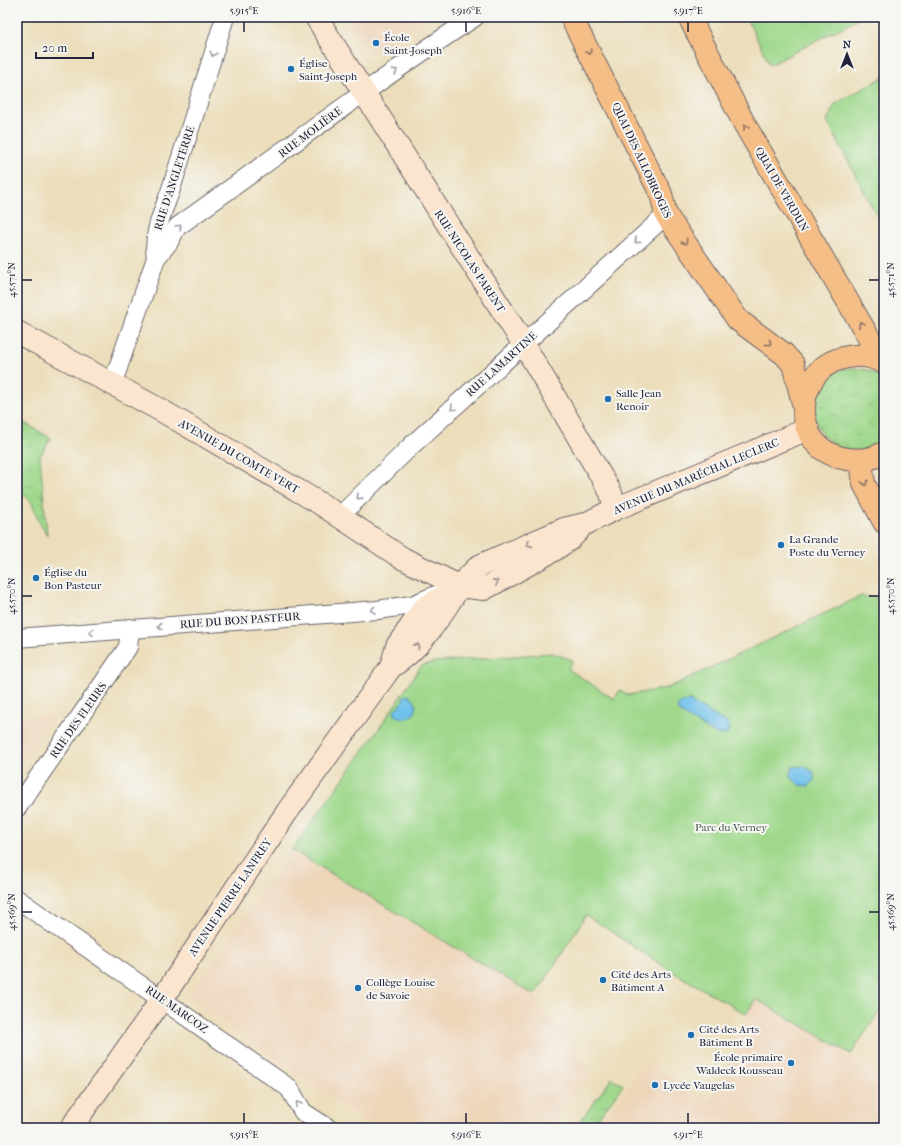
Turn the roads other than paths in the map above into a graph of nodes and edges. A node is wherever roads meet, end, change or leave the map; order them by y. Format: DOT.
graph roads {
  1 [pos="225,17"];
  2 [pos="316,17"];
  3 [pos="475,17"];
  4 [pos="572,17"];
  5 [pos="689,17"];
  6 [pos="362,92"];
  7 [pos="666,215"];
  8 [pos="156,258"];
  9 [pos="17,332"];
  10 [pos="523,343"];
  11 [pos="881,361"];
  12 [pos="112,385"];
  13 [pos="804,407"];
  14 [pos="808,429"];
  15 [pos="884,453"];
  16 [pos="861,461"];
  17 [pos="615,509"];
  18 [pos="339,517"];
  19 [pos="884,522"];
  20 [pos="459,586"];
  21 [pos="130,628"];
  22 [pos="17,638"];
  23 [pos="17,808"];
  24 [pos="17,899"];
  25 [pos="162,999"];
  26 [pos="71,1128"];
  27 [pos="328,1128"];
  1 -- 8 [label="street, RUE D'ANGLETERRE, one-way"];
  2 -- 6 [label="street, RUE NICOLAS PARENT"];
  6 -- 3 [label="street, RUE MOLIÈRE, one-way"];
  4 -- 7 [label="main road, QUAI DES ALLOBROGES, one-way"];
  11 -- 5 [label="main road, QUAI DE VERDUN, one-way"];
  8 -- 6 [label="street, RUE MOLIÈRE, one-way"];
  6 -- 10 [label="street, RUE NICOLAS PARENT"];
  7 -- 10 [label="street, RUE LAMARTINE, one-way"];
  7 -- 13 [label="main road, QUAI DES ALLOBROGES, one-way"];
  8 -- 12 [label="street, RUE D'ANGLETERRE"];
  9 -- 12 [label="street, AVENUE DU COMTE VERT"];
  10 -- 17 [label="street, RUE NICOLAS PARENT"];
  10 -- 18 [label="street, RUE LAMARTINE, one-way"];
  11 -- 13 [label="main road"];
  12 -- 18 [label="street, AVENUE DU COMTE VERT"];
  13 -- 14 [label="main road, QUAI DES ALLOBROGES"];
  14 -- 16 [label="main road"];
  14 -- 17 [label="street, AVENUE DU MARÉCHAL LECLERC"];
  15 -- 16 [label="main road"];
  16 -- 19 [label="main road, one-way"];
  17 -- 20 [label="street, AVENUE DU MARÉCHAL LECLERC"];
  18 -- 20 [label="street, AVENUE DU COMTE VERT"];
  20 -- 21 [label="street, RUE DU BON PASTEUR, one-way"];
  20 -- 25 [label="street, AVENUE PIERRE LANFREY"];
  21 -- 22 [label="street, RUE DU BON PASTEUR, one-way"];
  21 -- 23 [label="street, RUE DES FLEURS"];
  24 -- 25 [label="street, RUE MARCOZ"];
  25 -- 26 [label="street, AVENUE PIERRE LANFREY"];
  27 -- 25 [label="street, RUE MARCOZ, one-way"];
}
